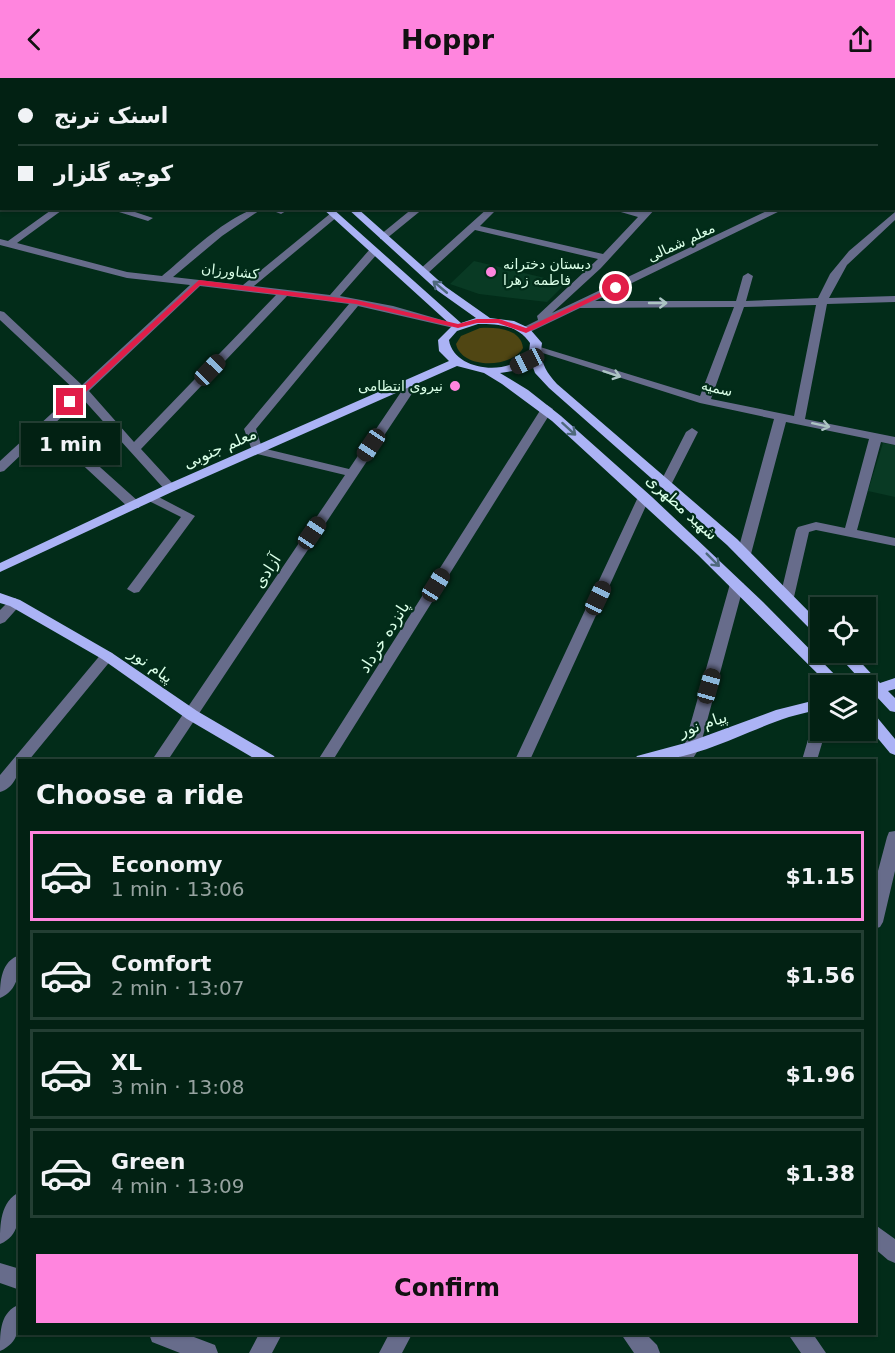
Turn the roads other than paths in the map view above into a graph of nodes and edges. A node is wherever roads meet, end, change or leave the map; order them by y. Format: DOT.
graph roads {
  1 [pos="58,210"];
  2 [pos="117,210"];
  3 [pos="256,210"];
  4 [pos="277,210"];
  5 [pos="353,210"];
  6 [pos="417,210"];
  7 [pos="492,210"];
  8 [pos="630,210"];
  9 [pos="778,210"];
  10 [pos="281,211"];
  11 [pos="330,212"];
  12 [pos="649,212"];
  13 [pos="895,215"];
  14 [pos="147,218"];
  15 [pos="473,227"];
  16 [pos="383,237"];
  17 [pos="5,243"];
  18 [pos="374,250"];
  19 [pos="606,257"];
  20 [pos="423,272"];
  21 [pos="748,276"];
  22 [pos="163,280"];
  23 [pos="199,282"];
  24 [pos="245,288"];
  25 [pos="285,292"];
  26 [pos="333,298"];
  27 [pos="895,299"];
  28 [pos="822,301"];
  29 [pos="356,302"];
  30 [pos="740,304"];
  31 [pos="579,305"];
  32 [pos="0,314"];
  33 [pos="488,321"];
  34 [pos="458,326"];
  35 [pos="526,330"];
  36 [pos="535,352"];
  37 [pos="455,363"];
  38 [pos="488,371"];
  39 [pos="402,386"];
  40 [pos="82,391"];
  41 [pos="704,401"];
  42 [pos="547,409"];
  43 [pos="781,417"];
  44 [pos="799,421"];
  45 [pos="46,425"];
  46 [pos="692,432"];
  47 [pos="876,437"];
  48 [pos="895,441"];
  49 [pos="135,448"];
  50 [pos="257,450"];
  51 [pos="0,468"];
  52 [pos="351,473"];
  53 [pos="665,485"];
  54 [pos="170,488"];
  55 [pos="150,497"];
  56 [pos="645,497"];
  57 [pos="134,505"];
  58 [pos="850,532"];
  59 [pos="895,542"];
  60 [pos="744,554"];
  61 [pos="0,568"];
  62 [pos="737,584"];
  63 [pos="134,589"];
  64 [pos="787,597"];
  65 [pos="7,599"];
  66 [pos="0,619"];
  67 [pos="810,621"];
  68 [pos="107,656"];
  69 [pos="854,663"];
  70 [pos="828,675"];
  71 [pos="884,689"];
  72 [pos="810,707"];
  73 [pos="895,707"];
  74 [pos="810,713"];
  75 [pos="192,715"];
  76 [pos="775,718"];
  77 [pos="876,726"];
  78 [pos="815,741"];
  79 [pos="895,749"];
  80 [pos="689,754"];
  81 [pos="22,759"];
  82 [pos="161,759"];
  83 [pos="267,759"];
  84 [pos="326,759"];
  85 [pos="522,759"];
  86 [pos="650,759"];
  87 [pos="809,759"];
  88 [pos="18,764"];
  89 [pos="0,786"];
  90 [pos="895,837"];
  91 [pos="876,914"];
  92 [pos="18,965"];
  93 [pos="0,990"];
  94 [pos="18,1205"];
  95 [pos="0,1234"];
  96 [pos="876,1236"];
  97 [pos="895,1253"];
  98 [pos="0,1273"];
  99 [pos="18,1279"];
  100 [pos="18,1317"];
  101 [pos="162,1335"];
  102 [pos="270,1335"];
  103 [pos="400,1335"];
  104 [pos="633,1335"];
  105 [pos="800,1335"];
  106 [pos="0,1340"];
  107 [pos="205,1353"];
  108 [pos="260,1353"];
  109 [pos="390,1353"];
  110 [pos="649,1353"];
  111 [pos="816,1353"];
  1 -- 17 [label="street"];
  2 -- 14 [label="street"];
  3 -- 22 [label="street"];
  4 -- 10 [label="street"];
  5 -- 16 [label="main road"];
  6 -- 16 [label="street"];
  7 -- 15 [label="street"];
  8 -- 12 [label="street"];
  9 -- 31 [label="street, معلم شمالی"];
  11 -- 18 [label="main road"];
  11 -- 24 [label="street"];
  12 -- 19 [label="street"];
  13 -- 28 [label="street"];
  15 -- 19 [label="street"];
  15 -- 20 [label="street"];
  16 -- 20 [label="main road"];
  17 -- 22 [label="street, کشاورزان"];
  18 -- 26 [label="street"];
  18 -- 34 [label="main road"];
  19 -- 35 [label="street"];
  33 -- 20 [label="main road, one-way"];
  21 -- 30 [label="street"];
  22 -- 23 [label="street, کشاورزان"];
  23 -- 24 [label="street, کشاورزان"];
  23 -- 40 [label="street"];
  24 -- 25 [label="street, کشاورزان"];
  25 -- 26 [label="street, کشاورزان"];
  25 -- 49 [label="street"];
  26 -- 29 [label="street, کشاورزان"];
  27 -- 28 [label="street"];
  28 -- 30 [label="street"];
  28 -- 44 [label="street"];
  29 -- 34 [label="street, کشاورزان"];
  29 -- 50 [label="street"];
  31 -- 30 [label="street, one-way"];
  30 -- 41 [label="street"];
  31 -- 35 [label="street, معلم شمالی"];
  32 -- 40 [label="street"];
  33 -- 34 [label="main road"];
  33 -- 35 [label="main road"];
  34 -- 37 [label="main road"];
  35 -- 36 [label="main road, شهید مطهری"];
  36 -- 38 [label="main road"];
  36 -- 41 [label="street, سمیه, one-way"];
  36 -- 53 [label="main road, شهید مطهری"];
  37 -- 38 [label="main road"];
  37 -- 39 [label="main road, معلم جنوبی"];
  38 -- 42 [label="main road, شهید مطهری"];
  39 -- 50 [label="main road, معلم جنوبی"];
  39 -- 52 [label="street, آزادی"];
  40 -- 45 [label="street"];
  40 -- 49 [label="street"];
  41 -- 43 [label="street, سمیه"];
  42 -- 56 [label="main road, شهید مطهری, one-way"];
  42 -- 84 [label="street, پانزده خرداد"];
  43 -- 44 [label="street, سمیه"];
  43 -- 60 [label="street"];
  44 -- 47 [label="street, سمیه, one-way"];
  45 -- 51 [label="street"];
  45 -- 57 [label="street"];
  46 -- 53 [label="street"];
  47 -- 48 [label="street, سمیه"];
  47 -- 58 [label="street"];
  49 -- 54 [label="street"];
  50 -- 52 [label="street"];
  50 -- 54 [label="main road, معلم جنوبی"];
  52 -- 75 [label="street, آزادی"];
  53 -- 60 [label="main road, شهید مطهری"];
  54 -- 55 [label="main road, معلم جنوبی"];
  55 -- 57 [label="main road, معلم جنوبی"];
  55 -- 63 [label="street"];
  56 -- 62 [label="main road, شهید مطهری, one-way"];
  56 -- 85 [label="street"];
  57 -- 61 [label="main road, معلم جنوبی"];
  58 -- 59 [label="street"];
  58 -- 64 [label="street"];
  60 -- 64 [label="main road, شهید مطهری"];
  62 -- 70 [label="main road, شهید مطهری"];
  62 -- 80 [label="street"];
  64 -- 67 [label="main road, شهید مطهری"];
  65 -- 66 [label="street"];
  65 -- 68 [label="main road, پیام نور"];
  68 -- 75 [label="main road, پیام نور"];
  68 -- 81 [label="street"];
  69 -- 71 [label="main road"];
  71 -- 73 [label="main road"];
  72 -- 76 [label="main road, پیام نور"];
  74 -- 76 [label="main road, پیام نور"];
  75 -- 82 [label="street, آزادی"];
  75 -- 83 [label="main road, پیام نور"];
  76 -- 80 [label="main road, پیام نور"];
  77 -- 79 [label="main road"];
  78 -- 87 [label="street"];
  80 -- 86 [label="main road, پیام نور"];
  88 -- 89 [label="street"];
  90 -- 91 [label="street"];
  92 -- 93 [label="street"];
  94 -- 95 [label="street"];
  96 -- 97 [label="street"];
  98 -- 99 [label="street"];
  100 -- 106 [label="street"];
  101 -- 107 [label="street"];
  102 -- 108 [label="street"];
  103 -- 109 [label="street"];
  104 -- 110 [label="street"];
  105 -- 111 [label="street"];
}
